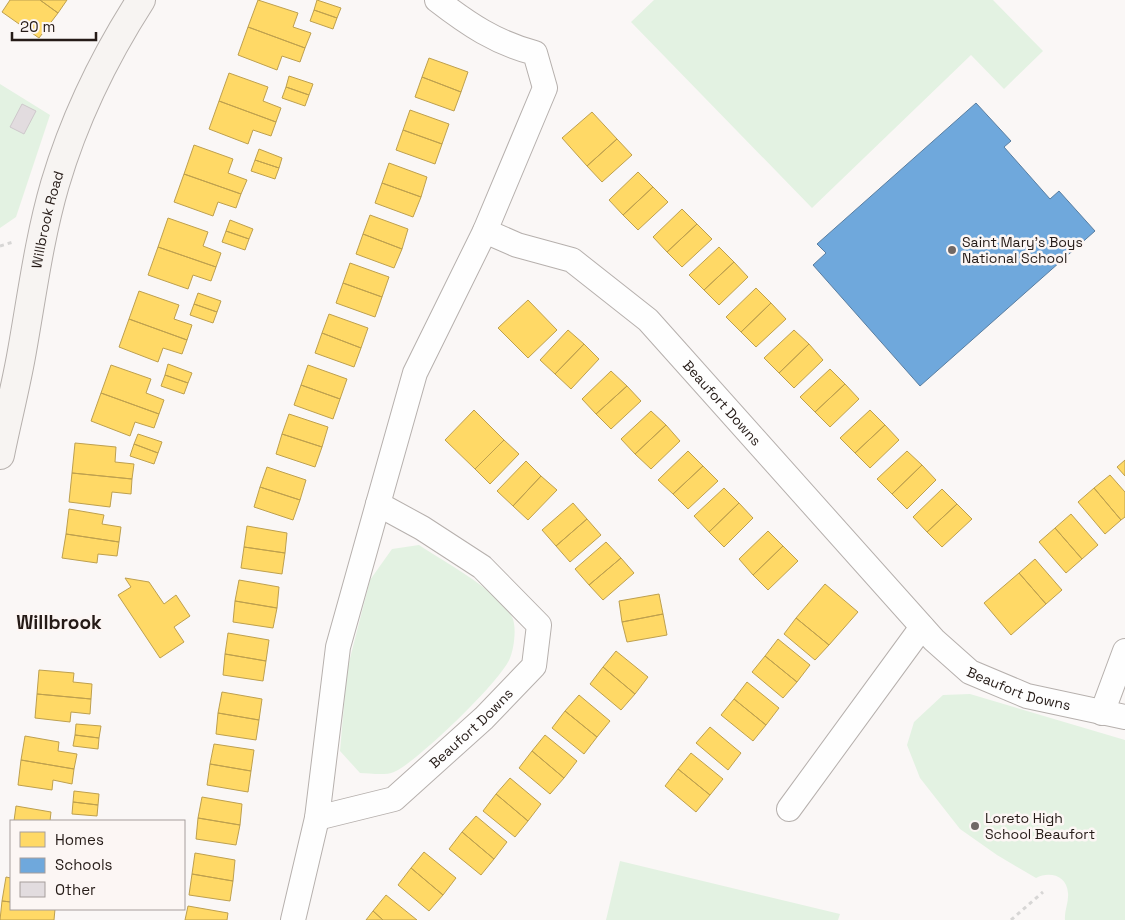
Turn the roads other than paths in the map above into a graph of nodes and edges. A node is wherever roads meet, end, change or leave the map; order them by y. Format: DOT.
graph roads {
  1 [pos="141,0"];
  2 [pos="437,0"];
  3 [pos="485,231"];
  4 [pos="0,455"];
  5 [pos="378,504"];
  6 [pos="922,627"];
  7 [pos="1125,651"];
  8 [pos="1114,715"];
  9 [pos="789,809"];
  10 [pos="317,818"];
  11 [pos="293,920"];
  1 -- 4 [label="main road, Willbrook Road"];
  2 -- 3 [label="street"];
  3 -- 5 [label="street"];
  3 -- 6 [label="street, Beaufort Downs"];
  5 -- 10 [label="street"];
  5 -- 10 [label="street, Beaufort Downs"];
  6 -- 8 [label="street, Beaufort Downs"];
  6 -- 9 [label="street"];
  7 -- 8 [label="street, Beaufort Downs"];
  10 -- 11 [label="street"];
}
